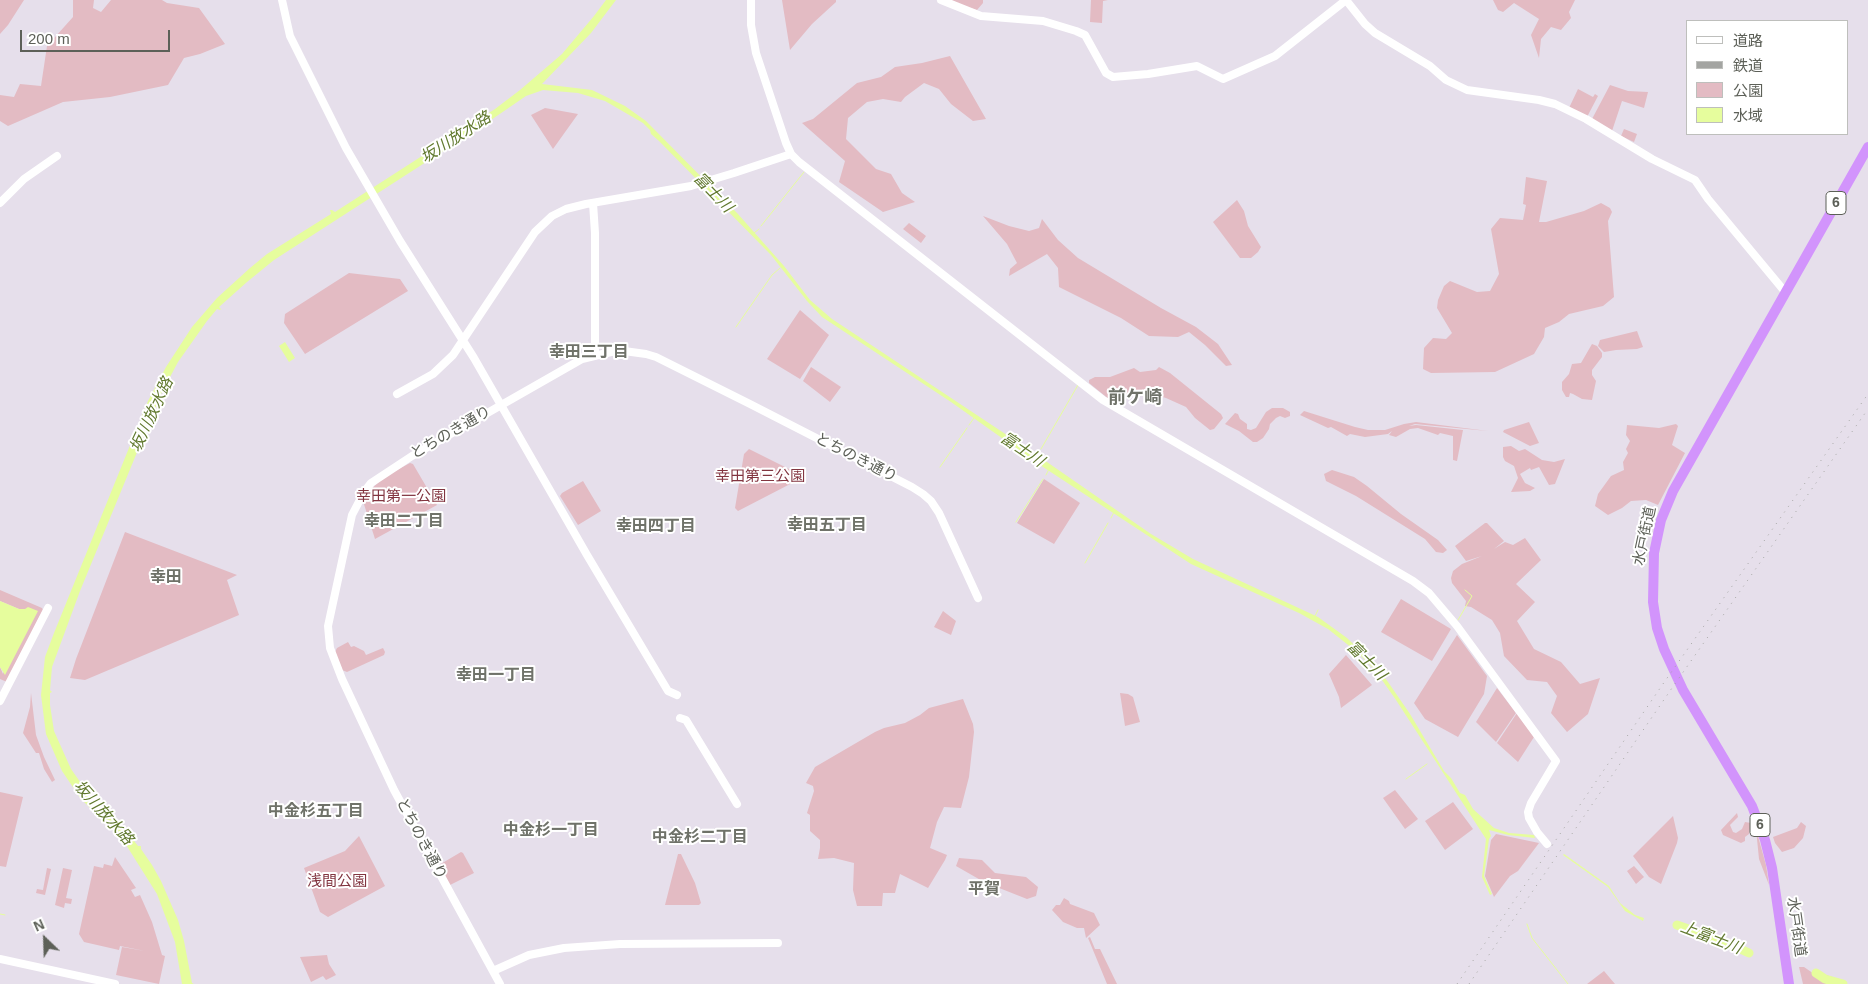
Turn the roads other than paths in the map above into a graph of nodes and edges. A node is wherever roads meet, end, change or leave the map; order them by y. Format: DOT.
graph roads {
  1 [pos="282,0"];
  2 [pos="751,0"];
  3 [pos="941,0"];
  4 [pos="1346,0"];
  5 [pos="1868,147"];
  6 [pos="791,154"];
  7 [pos="57,156"];
  8 [pos="0,203"];
  9 [pos="593,203"];
  10 [pos="1786,293"];
  11 [pos="463,341"];
  12 [pos="595,355"];
  13 [pos="397,394"];
  14 [pos="500,405"];
  15 [pos="978,598"];
  16 [pos="48,608"];
  17 [pos="678,695"];
  18 [pos="0,701"];
  19 [pos="680,718"];
  20 [pos="738,804"];
  21 [pos="1547,844"];
  22 [pos="778,942"];
  23 [pos="0,959"];
  24 [pos="493,972"];
  25 [pos="115,984"];
  26 [pos="500,984"];
  27 [pos="1789,984"];
  1 -- 11 [label="street"];
  2 -- 6 [label="street"];
  3 -- 4 [label="street"];
  4 -- 10 [label="street"];
  5 -- 10 [label="highway, 水戸街道 / 6"];
  6 -- 9 [label="street"];
  6 -- 21 [label="street"];
  7 -- 8 [label="street"];
  9 -- 11 [label="street"];
  9 -- 12 [label="street"];
  10 -- 27 [label="highway, 水戸街道 / 6"];
  11 -- 13 [label="street"];
  11 -- 14 [label="street"];
  12 -- 14 [label="street, とちのき通り"];
  12 -- 15 [label="street, とちのき通り"];
  14 -- 17 [label="street"];
  14 -- 24 [label="street, とちのき通り"];
  16 -- 18 [label="street"];
  19 -- 20 [label="street"];
  22 -- 24 [label="street"];
  23 -- 25 [label="street"];
  24 -- 26 [label="street, とちのき通り"];
}
